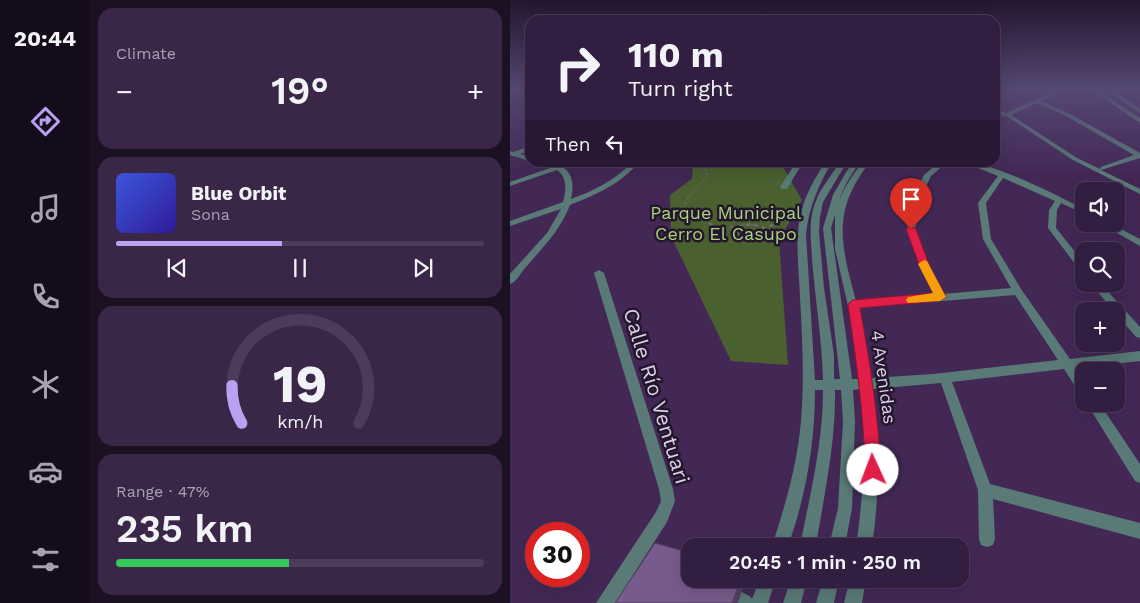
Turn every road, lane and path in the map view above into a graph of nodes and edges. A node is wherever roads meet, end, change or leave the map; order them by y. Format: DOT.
graph roads {
  1 [pos="1013,117"];
  2 [pos="1014,117"];
  3 [pos="1072,117"];
  4 [pos="525,150"];
  5 [pos="511,154"];
  6 [pos="1140,156"];
  7 [pos="525,158"];
  8 [pos="559,167"];
  9 [pos="633,167"];
  10 [pos="704,167"];
  11 [pos="797,167"];
  12 [pos="826,167"];
  13 [pos="841,167"];
  14 [pos="853,167"];
  15 [pos="863,167"];
  16 [pos="938,167"];
  17 [pos="980,167"];
  18 [pos="1103,168"];
  19 [pos="1002,175"];
  20 [pos="510,184"];
  21 [pos="1140,186"];
  22 [pos="784,187"];
  23 [pos="1140,192"];
  24 [pos="1060,199"];
  25 [pos="567,202"];
  26 [pos="1075,207"];
  27 [pos="802,222"];
  28 [pos="510,224"];
  29 [pos="1120,232"];
  30 [pos="1140,243"];
  31 [pos="1075,258"];
  32 [pos="598,273"];
  33 [pos="510,281"];
  34 [pos="1018,291"];
  35 [pos="1103,292"];
  36 [pos="940,297"];
  37 [pos="853,304"];
  38 [pos="1140,334"];
  39 [pos="1140,356"];
  40 [pos="1067,363"];
  41 [pos="1075,376"];
  42 [pos="945,379"];
  43 [pos="867,384"];
  44 [pos="808,385"];
  45 [pos="830,385"];
  46 [pos="848,386"];
  47 [pos="1098,412"];
  48 [pos="1140,476"];
  49 [pos="985,490"];
  50 [pos="1140,531"];
  51 [pos="783,538"];
  52 [pos="809,538"];
  53 [pos="838,538"];
  54 [pos="866,538"];
  55 [pos="987,539"];
  56 [pos="765,588"];
  57 [pos="796,588"];
  58 [pos="829,588"];
  59 [pos="856,588"];
  60 [pos="605,603"];
  61 [pos="738,603"];
  62 [pos="745,603"];
  63 [pos="759,603"];
  64 [pos="792,603"];
  65 [pos="826,603"];
  66 [pos="854,603"];
  1 -- 23 [label="street"];
  2 -- 18 [label="street"];
  3 -- 6 [label="street"];
  4 -- 5 [label="street"];
  5 -- 7 [label="street"];
  6 -- 18 [label="street"];
  8 -- 20 [label="street"];
  8 -- 25 [label="street"];
  9 -- 25 [label="street"];
  10 -- 27 [label="path"];
  11 -- 22 [label="street"];
  12 -- 27 [label="street"];
  13 -- 45 [label="street"];
  14 -- 46 [label="street, 4 Avenidas"];
  15 -- 37 [label="street, 4 Avenidas"];
  16 -- 36 [label="street"];
  17 -- 19 [label="street"];
  18 -- 21 [label="street"];
  19 -- 24 [label="street"];
  19 -- 34 [label="street"];
  24 -- 26 [label="street"];
  24 -- 31 [label="street"];
  25 -- 28 [label="street"];
  25 -- 33 [label="street"];
  27 -- 44 [label="street"];
  29 -- 30 [label="street"];
  32 -- 60 [label="street, Calle Río Ventuari"];
  34 -- 36 [label="street"];
  34 -- 40 [label="street"];
  35 -- 38 [label="street"];
  36 -- 37 [label="street"];
  37 -- 43 [label="street, 4 Avenidas"];
  39 -- 40 [label="street"];
  40 -- 41 [label="street"];
  40 -- 42 [label="street"];
  42 -- 43 [label="street"];
  42 -- 49 [label="street"];
  43 -- 46 [label="street"];
  43 -- 54 [label="street, 4 Avenidas"];
  44 -- 45 [label="street"];
  44 -- 51 [label="street"];
  45 -- 46 [label="street"];
  45 -- 52 [label="street"];
  46 -- 53 [label="street, 4 Avenidas"];
  47 -- 48 [label="street"];
  49 -- 50 [label="street"];
  49 -- 55 [label="street"];
  56 -- 63 [label="street"];
  57 -- 64 [label="street"];
  58 -- 65 [label="street"];
  59 -- 66 [label="street"];
  61 -- 62 [label="street"];
}
